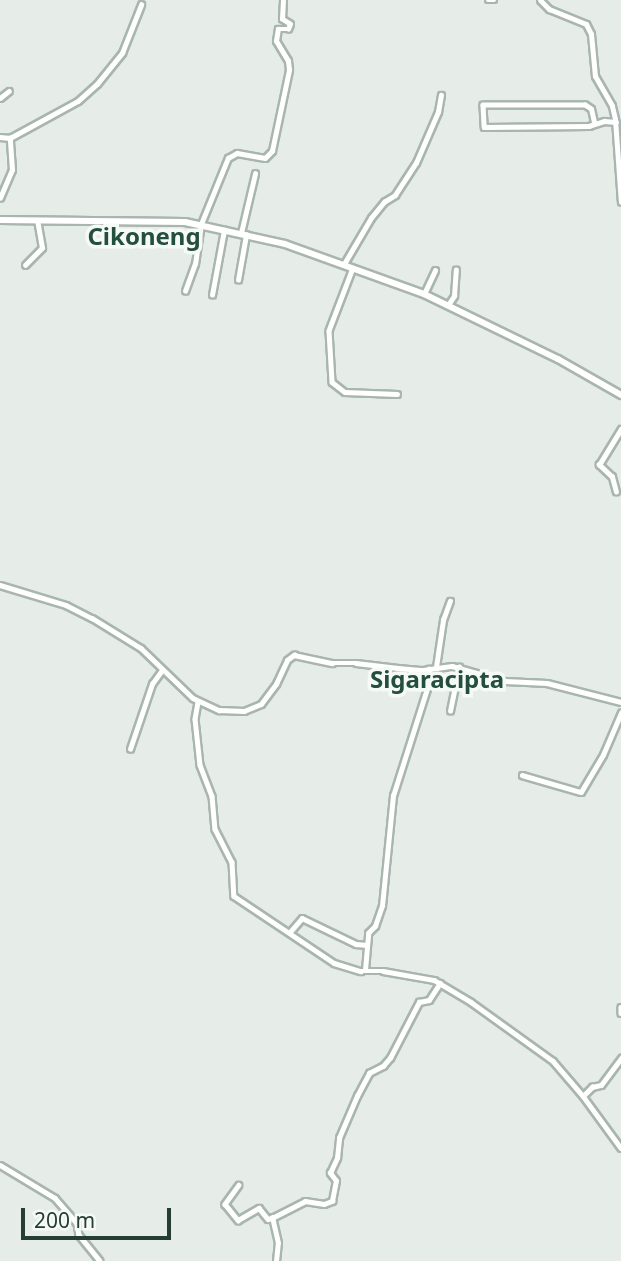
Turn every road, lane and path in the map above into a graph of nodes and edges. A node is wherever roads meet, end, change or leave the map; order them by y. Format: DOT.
graph roads {
  1 [pos="488,0"];
  2 [pos="494,0"];
  3 [pos="540,0"];
  4 [pos="283,1"];
  5 [pos="141,5"];
  6 [pos="275,12"];
  7 [pos="281,15"];
  8 [pos="9,92"];
  9 [pos="441,95"];
  10 [pos="0,97"];
  11 [pos="594,122"];
  12 [pos="616,122"];
  13 [pos="0,137"];
  14 [pos="10,138"];
  15 [pos="255,174"];
  16 [pos="0,198"];
  17 [pos="621,202"];
  18 [pos="0,220"];
  19 [pos="37,220"];
  20 [pos="201,224"];
  21 [pos="225,229"];
  22 [pos="244,233"];
  23 [pos="344,264"];
  24 [pos="25,265"];
  25 [pos="354,267"];
  26 [pos="435,270"];
  27 [pos="456,270"];
  28 [pos="238,280"];
  29 [pos="185,291"];
  30 [pos="424,294"];
  31 [pos="212,295"];
  32 [pos="448,305"];
  33 [pos="397,394"];
  34 [pos="621,395"];
  35 [pos="621,429"];
  36 [pos="616,492"];
  37 [pos="0,585"];
  38 [pos="450,601"];
  39 [pos="436,667"];
  40 [pos="459,667"];
  41 [pos="429,669"];
  42 [pos="162,670"];
  43 [pos="198,702"];
  44 [pos="621,702"];
  45 [pos="450,711"];
  46 [pos="621,713"];
  47 [pos="131,749"];
  48 [pos="523,775"];
  49 [pos="290,932"];
  50 [pos="367,944"];
  51 [pos="365,970"];
  52 [pos="440,983"];
  53 [pos="621,1007"];
  54 [pos="621,1013"];
  55 [pos="621,1058"];
  56 [pos="583,1096"];
  57 [pos="621,1148"];
  58 [pos="0,1166"];
  59 [pos="239,1185"];
  60 [pos="272,1218"];
  61 [pos="100,1261"];
  62 [pos="276,1261"];
  1 -- 2 [label="street"];
  3 -- 12 [label="street"];
  4 -- 7 [label="street"];
  5 -- 14 [label="street"];
  6 -- 7 [label="street"];
  7 -- 20 [label="street"];
  8 -- 10 [label="street"];
  9 -- 23 [label="street"];
  11 -- 11 [label="street"];
  11 -- 12 [label="street"];
  12 -- 17 [label="street"];
  13 -- 14 [label="street"];
  14 -- 16 [label="street"];
  15 -- 22 [label="street"];
  18 -- 19 [label="main road"];
  19 -- 20 [label="main road"];
  19 -- 24 [label="street"];
  20 -- 21 [label="main road"];
  20 -- 29 [label="street"];
  21 -- 22 [label="main road"];
  21 -- 31 [label="street"];
  22 -- 23 [label="main road"];
  22 -- 28 [label="street"];
  23 -- 25 [label="main road"];
  25 -- 30 [label="main road"];
  25 -- 33 [label="street"];
  26 -- 30 [label="street"];
  27 -- 32 [label="street"];
  30 -- 32 [label="main road"];
  32 -- 34 [label="main road"];
  35 -- 36 [label="street"];
  37 -- 42 [label="street"];
  38 -- 39 [label="street"];
  39 -- 40 [label="street"];
  39 -- 41 [label="street"];
  40 -- 44 [label="street"];
  40 -- 45 [label="street"];
  41 -- 43 [label="street"];
  41 -- 50 [label="street"];
  42 -- 43 [label="street"];
  42 -- 47 [label="street"];
  43 -- 49 [label="street"];
  46 -- 48 [label="street"];
  49 -- 50 [label="street"];
  49 -- 51 [label="street"];
  50 -- 51 [label="street"];
  51 -- 52 [label="street"];
  52 -- 56 [label="street"];
  52 -- 60 [label="street"];
  53 -- 54 [label="street"];
  55 -- 56 [label="street"];
  56 -- 57 [label="street"];
  58 -- 61 [label="street"];
  59 -- 60 [label="street"];
  60 -- 62 [label="street"];
}
